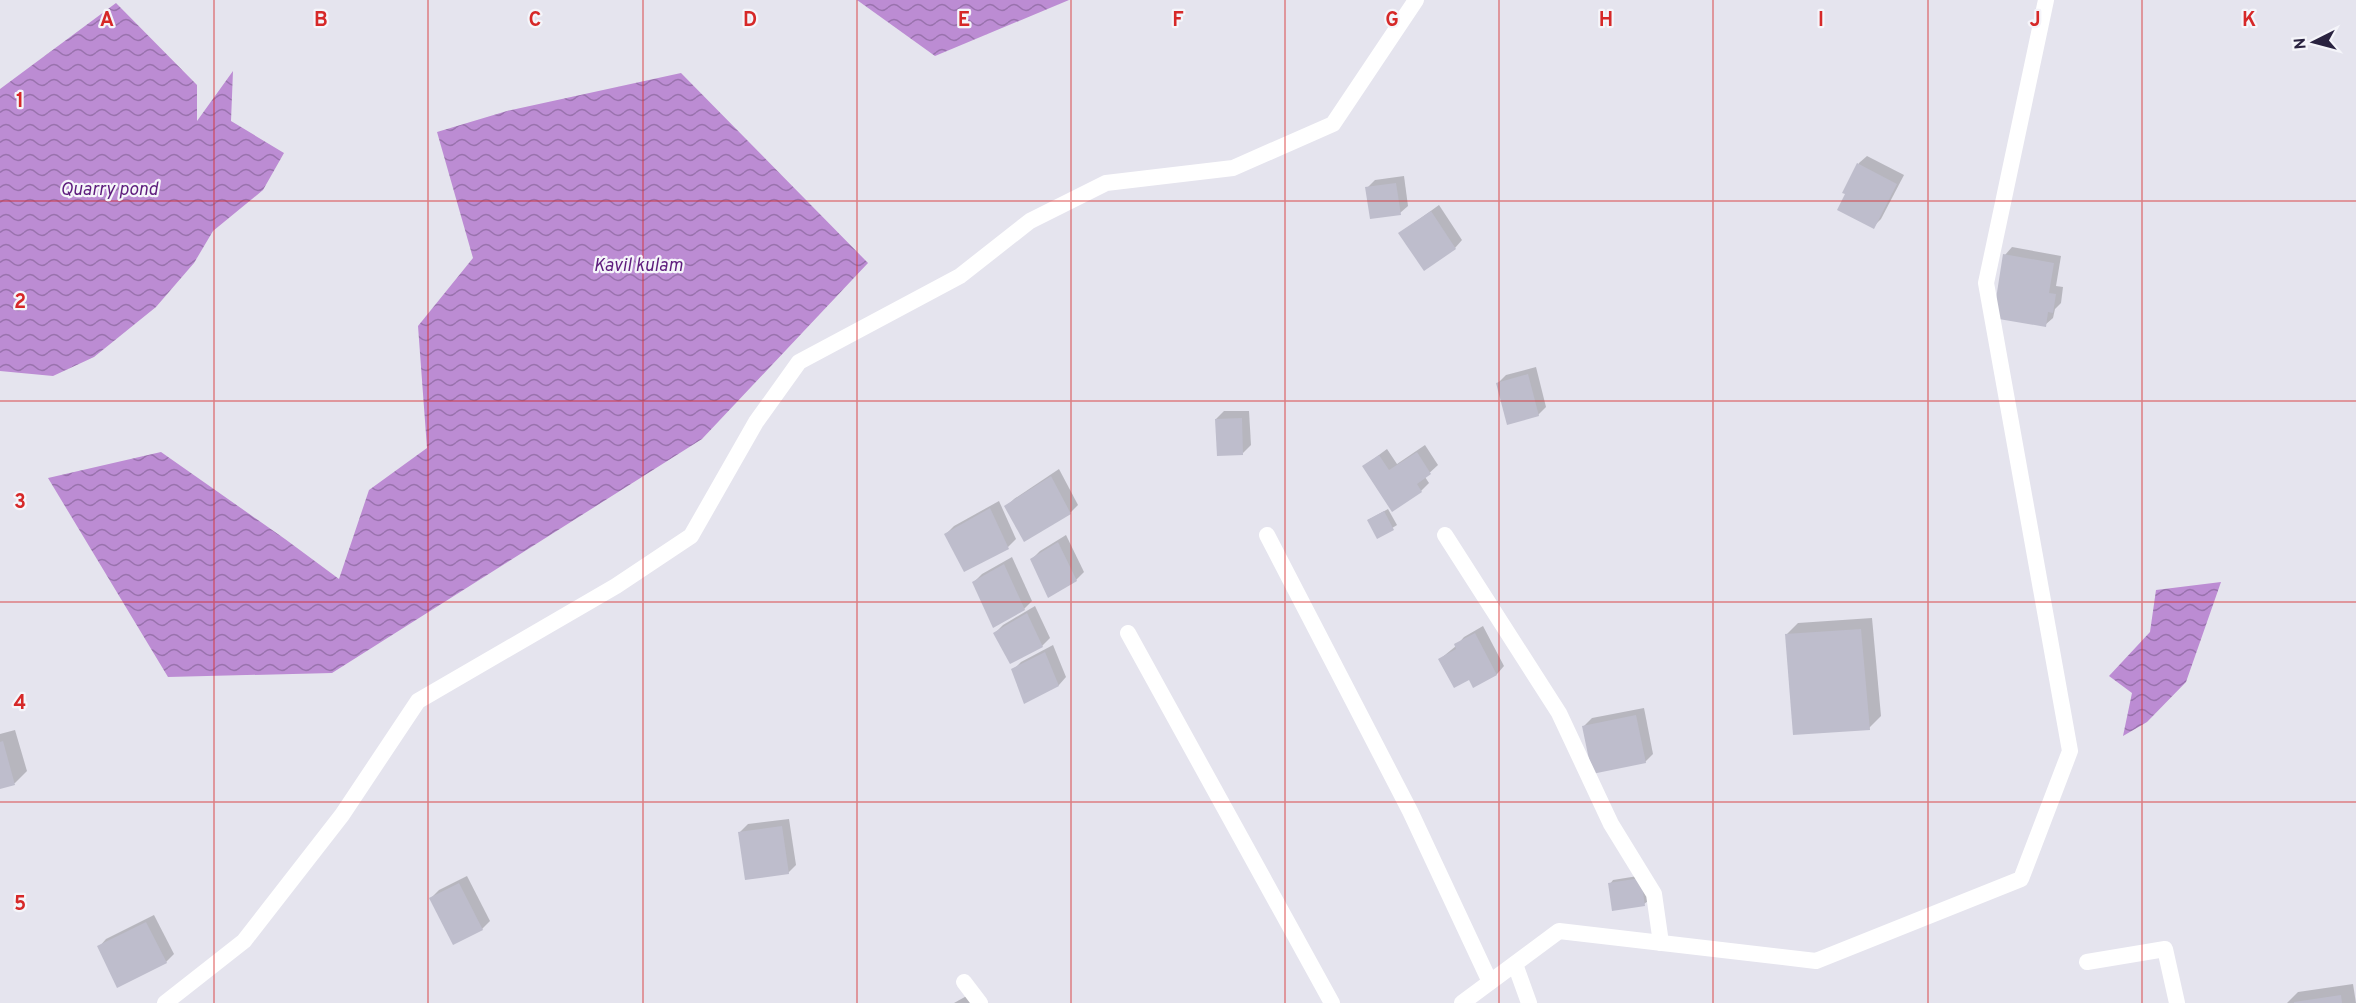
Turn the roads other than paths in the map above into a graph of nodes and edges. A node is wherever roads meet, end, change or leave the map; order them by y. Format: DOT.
graph roads {
  1 [pos="1416,0"];
  2 [pos="2046,0"];
  3 [pos="1267,535"];
  4 [pos="1445,535"];
  5 [pos="1128,633"];
  6 [pos="1661,943"];
  7 [pos="2087,962"];
  8 [pos="1515,964"];
  9 [pos="964,982"];
  10 [pos="1490,982"];
  11 [pos="165,1003"];
  12 [pos="980,1003"];
  13 [pos="1332,1003"];
  14 [pos="1462,1003"];
  15 [pos="1529,1003"];
  16 [pos="2177,1003"];
  1 -- 11 [label="street"];
  2 -- 6 [label="street"];
  3 -- 10 [label="street"];
  4 -- 6 [label="street"];
  5 -- 13 [label="street"];
  6 -- 8 [label="street"];
  7 -- 16 [label="street"];
  8 -- 10 [label="street"];
  8 -- 15 [label="street"];
  9 -- 12 [label="street"];
  10 -- 14 [label="street"];
}
